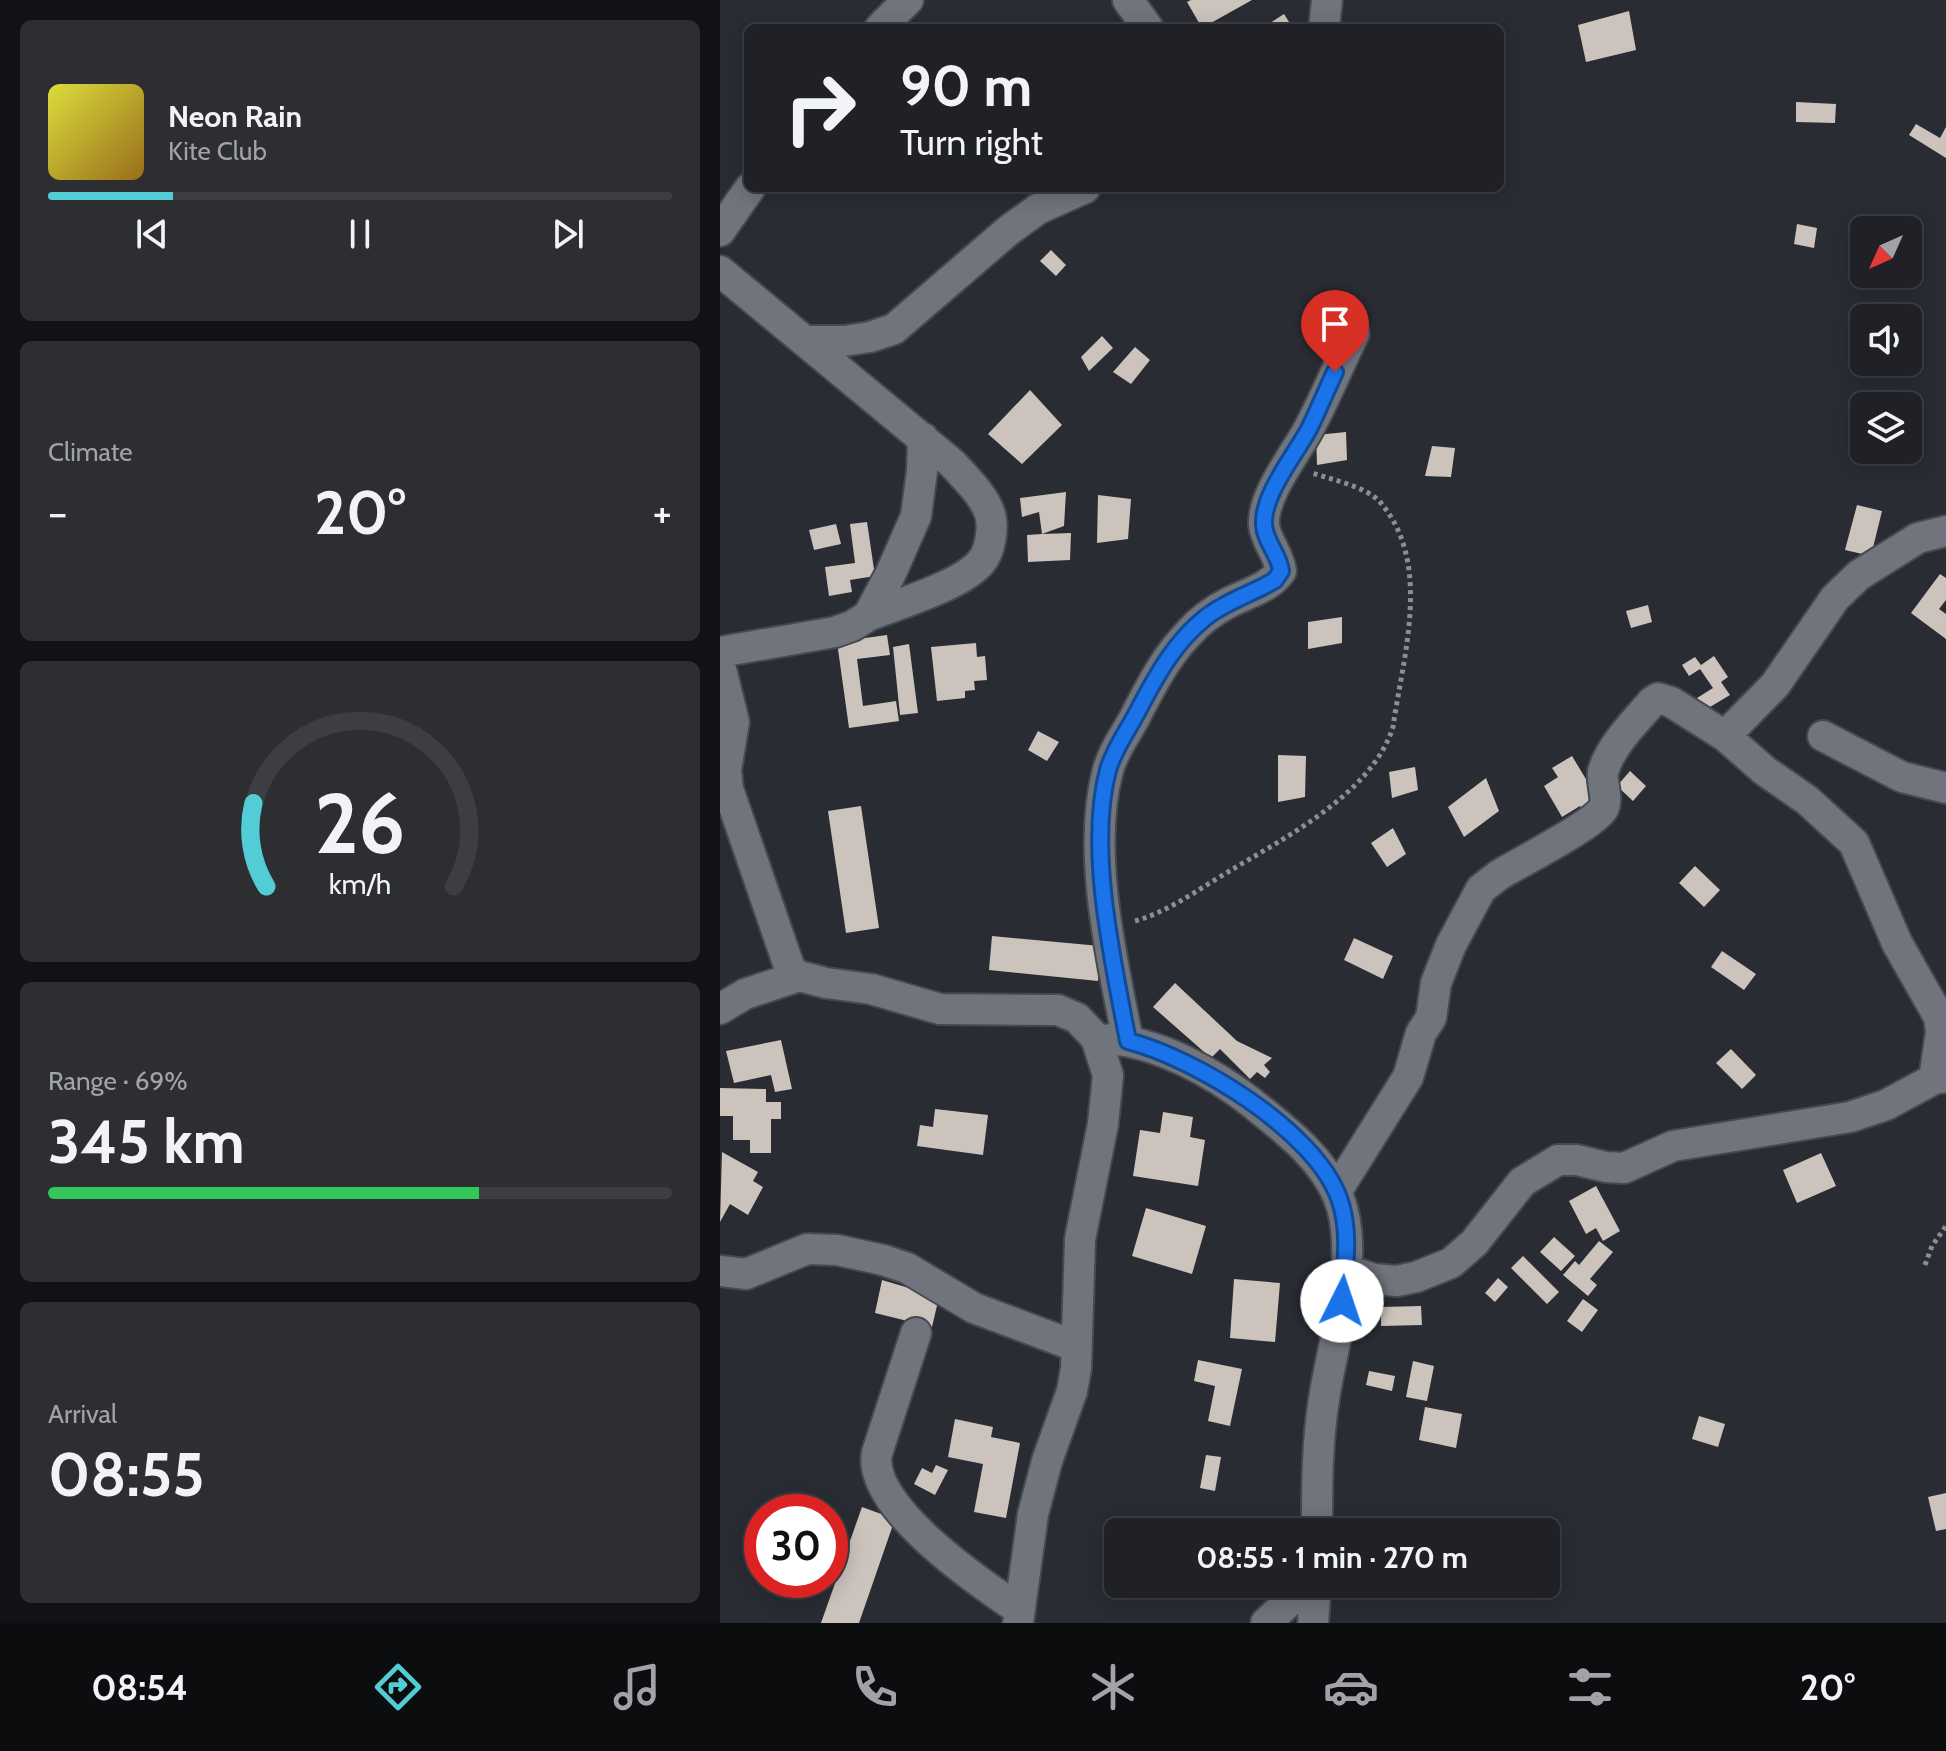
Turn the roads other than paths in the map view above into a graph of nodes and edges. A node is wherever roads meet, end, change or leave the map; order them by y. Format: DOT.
graph roads {
  1 [pos="908,0"];
  2 [pos="1128,0"];
  3 [pos="1327,0"];
  4 [pos="884,24"];
  5 [pos="1145,24"];
  6 [pos="1324,24"];
  7 [pos="747,192"];
  8 [pos="1076,192"];
  9 [pos="720,231"];
  10 [pos="720,271"];
  11 [pos="1354,334"];
  12 [pos="806,341"];
  13 [pos="923,438"];
  14 [pos="1946,531"];
  15 [pos="868,616"];
  16 [pos="720,652"];
  17 [pos="720,665"];
  18 [pos="1725,736"];
  19 [pos="1823,736"];
  20 [pos="1946,788"];
  21 [pos="799,976"];
  22 [pos="720,1009"];
  23 [pos="1096,1038"];
  24 [pos="1128,1041"];
  25 [pos="1940,1078"];
  26 [pos="1336,1192"];
  27 [pos="1345,1269"];
  28 [pos="720,1271"];
  29 [pos="916,1333"];
  30 [pos="1075,1346"];
  31 [pos="1318,1518"];
  32 [pos="1293,1598"];
  33 [pos="1315,1598"];
  34 [pos="1019,1620"];
  35 [pos="1266,1623"];
  36 [pos="1313,1623"];
  1 -- 4 [label="street"];
  2 -- 5 [label="street"];
  3 -- 6 [label="street"];
  7 -- 9 [label="street"];
  8 -- 12 [label="street"];
  10 -- 12 [label="street"];
  11 -- 24 [label="street"];
  12 -- 13 [label="street"];
  13 -- 15 [label="street"];
  13 -- 15 [label="street"];
  14 -- 18 [label="street"];
  15 -- 16 [label="street"];
  17 -- 21 [label="street"];
  18 -- 25 [label="street"];
  18 -- 26 [label="street"];
  19 -- 20 [label="street"];
  21 -- 22 [label="street"];
  21 -- 23 [label="street"];
  23 -- 24 [label="street"];
  23 -- 30 [label="street"];
  24 -- 26 [label="street"];
  25 -- 27 [label="street"];
  26 -- 27 [label="street"];
  27 -- 31 [label="street"];
  28 -- 30 [label="street"];
  29 -- 34 [label="street"];
  30 -- 34 [label="street"];
  32 -- 35 [label="street"];
  33 -- 36 [label="street"];
}
